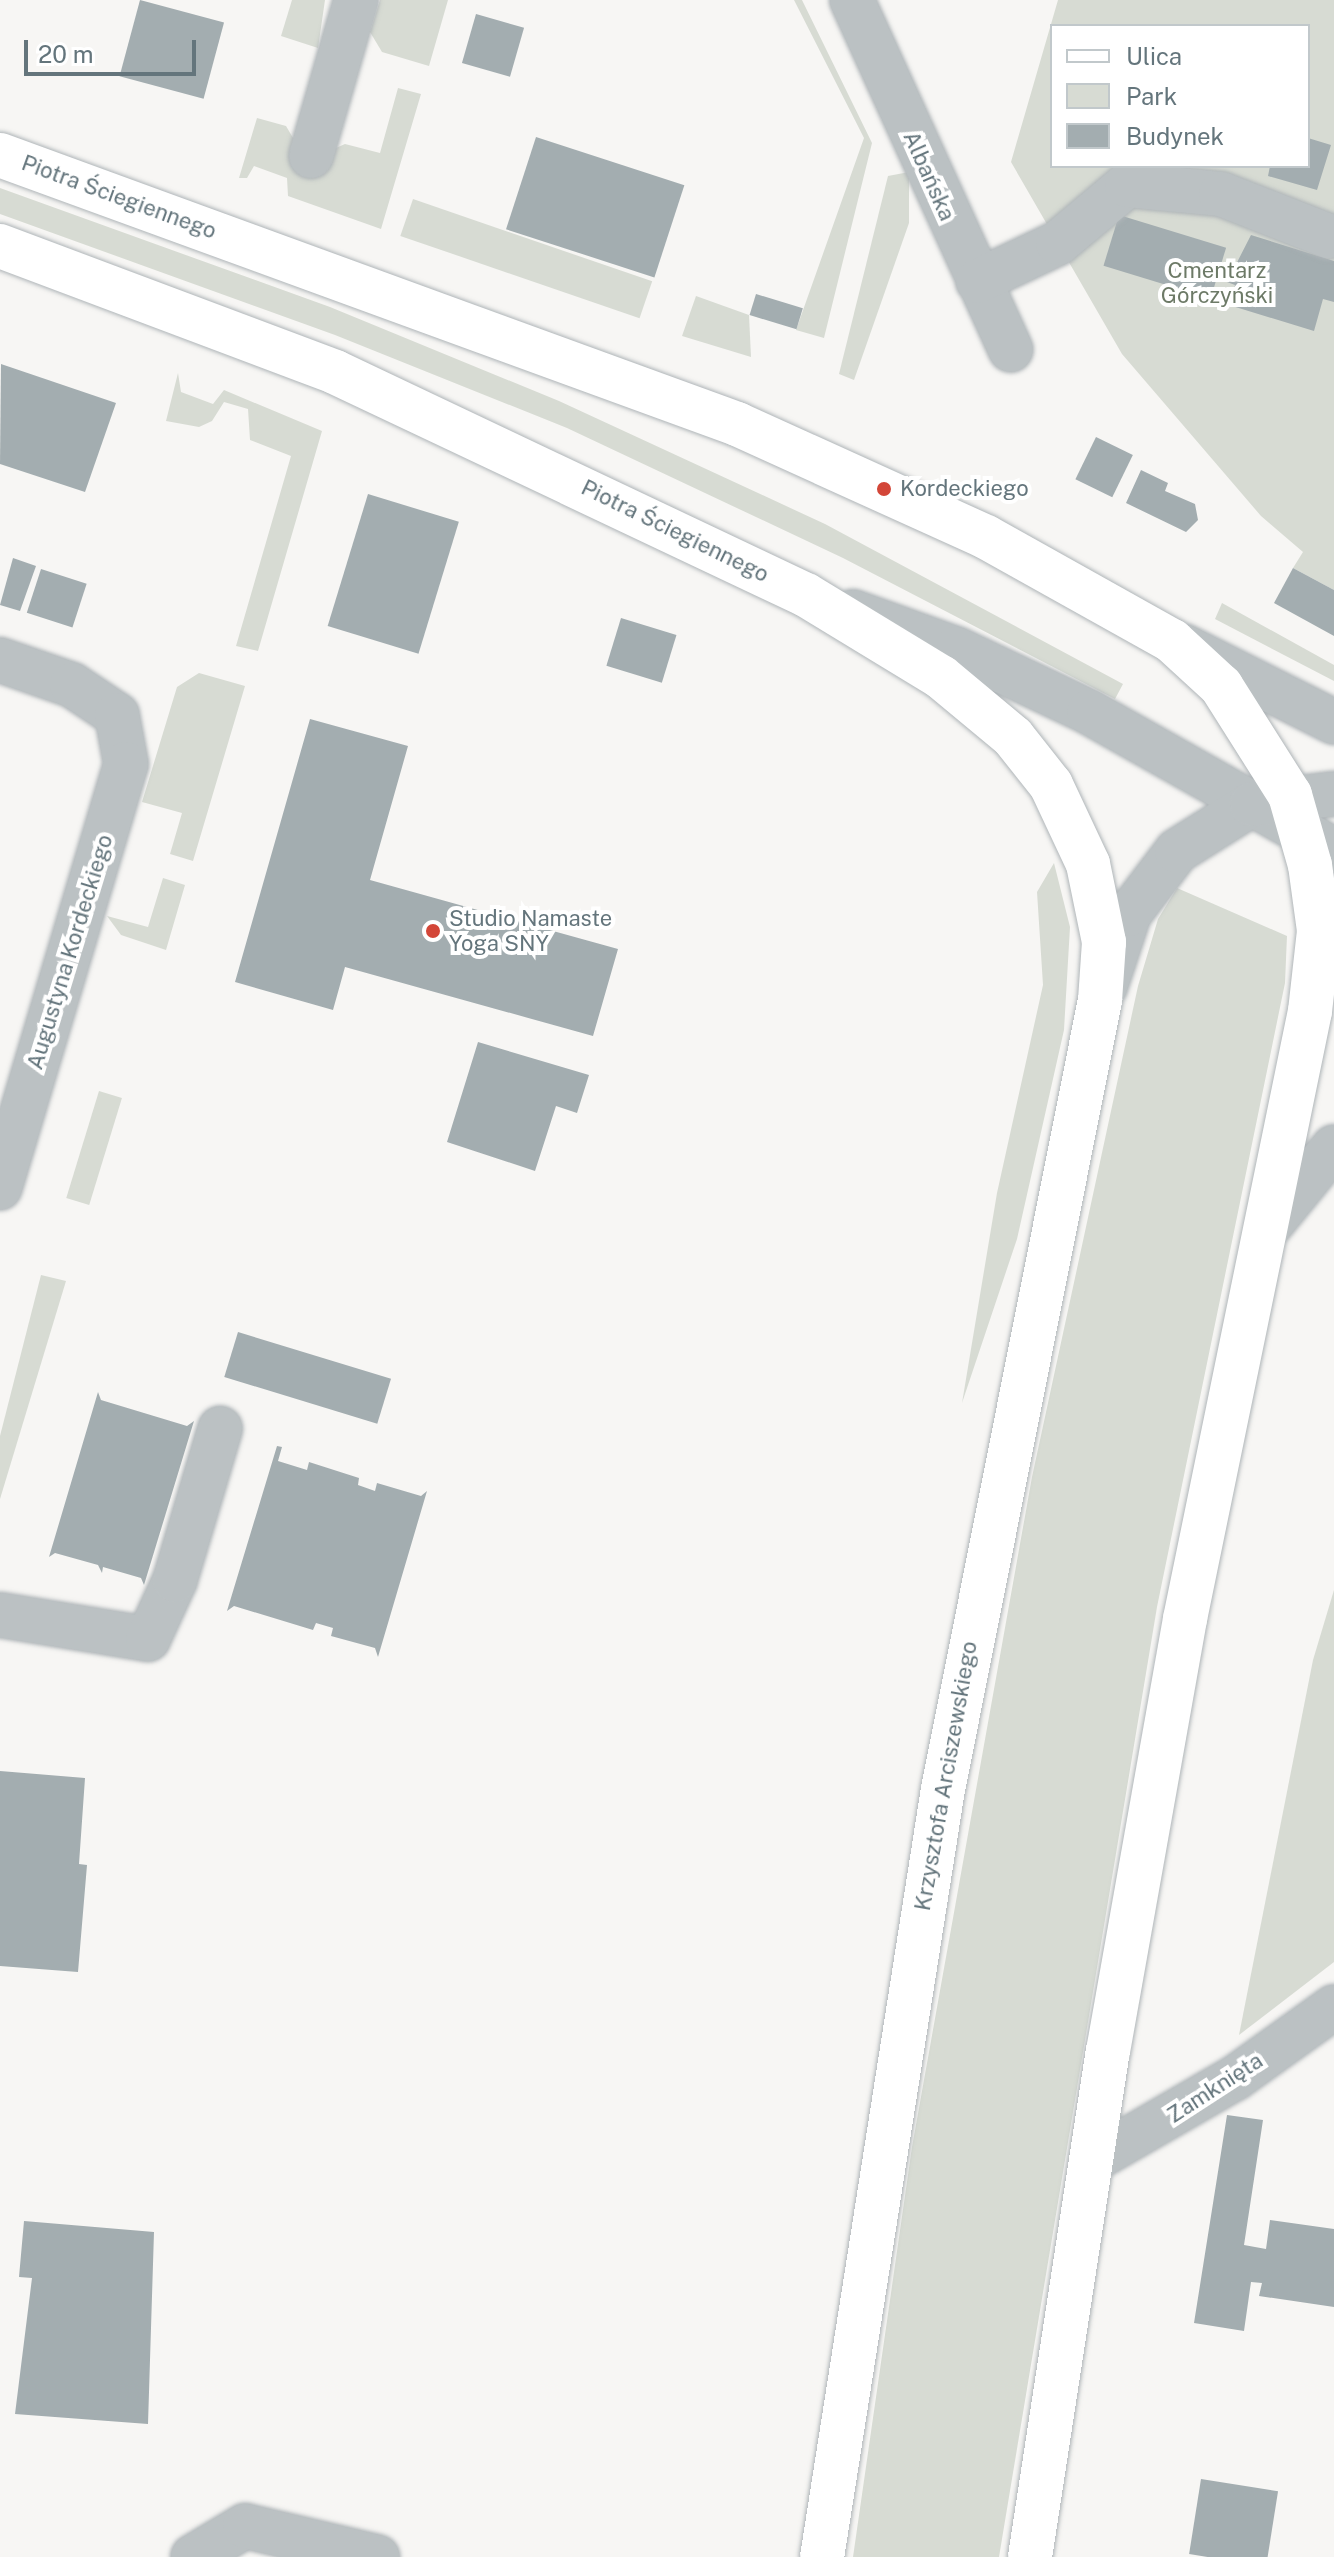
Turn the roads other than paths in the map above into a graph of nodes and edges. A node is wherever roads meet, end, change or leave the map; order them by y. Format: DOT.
graph roads {
  1 [pos="356,0"];
  2 [pos="852,0"];
  3 [pos="0,155"];
  4 [pos="311,156"];
  5 [pos="1329,236"];
  6 [pos="0,246"];
  7 [pos="978,281"];
  8 [pos="1011,350"];
  9 [pos="806,595"];
  10 [pos="1172,641"];
  11 [pos="0,660"];
  12 [pos="1334,722"];
  13 [pos="1334,794"];
  14 [pos="1295,821"];
  15 [pos="1100,1000"];
  16 [pos="1334,1147"];
  17 [pos="0,1188"];
  18 [pos="1266,1230"];
  19 [pos="220,1429"];
  20 [pos="0,1615"];
  21 [pos="1334,2007"];
  22 [pos="1091,2161"];
  23 [pos="193,2557"];
  24 [pos="377,2557"];
  25 [pos="822,2557"];
  26 [pos="1030,2557"];
  1 -- 4 [label="street"];
  2 -- 7 [label="street, Albańska"];
  3 -- 10 [label="main road, Piotra Ściegiennego"];
  5 -- 7 [label="street"];
  6 -- 9 [label="main road, Piotra Ściegiennego"];
  7 -- 8 [label="street, Albańska"];
  9 -- 14 [label="street, Piotra Ściegiennego"];
  9 -- 15 [label="main road, Krzysztofa Arciszewskiego"];
  10 -- 12 [label="street, Piotra Ściegiennego"];
  10 -- 14 [label="main road"];
  11 -- 17 [label="street, Augustyna Kordeckiego"];
  13 -- 14 [label="street, Krzysztofa Arciszewskiego"];
  14 -- 15 [label="street, Krzysztofa Arciszewskiego"];
  14 -- 18 [label="main road"];
  15 -- 25 [label="main road, Krzysztofa Arciszewskiego"];
  16 -- 18 [label="street"];
  18 -- 22 [label="main road"];
  19 -- 20 [label="street"];
  21 -- 22 [label="street, Zamknięta"];
  22 -- 26 [label="main road"];
  23 -- 24 [label="street"];
}
